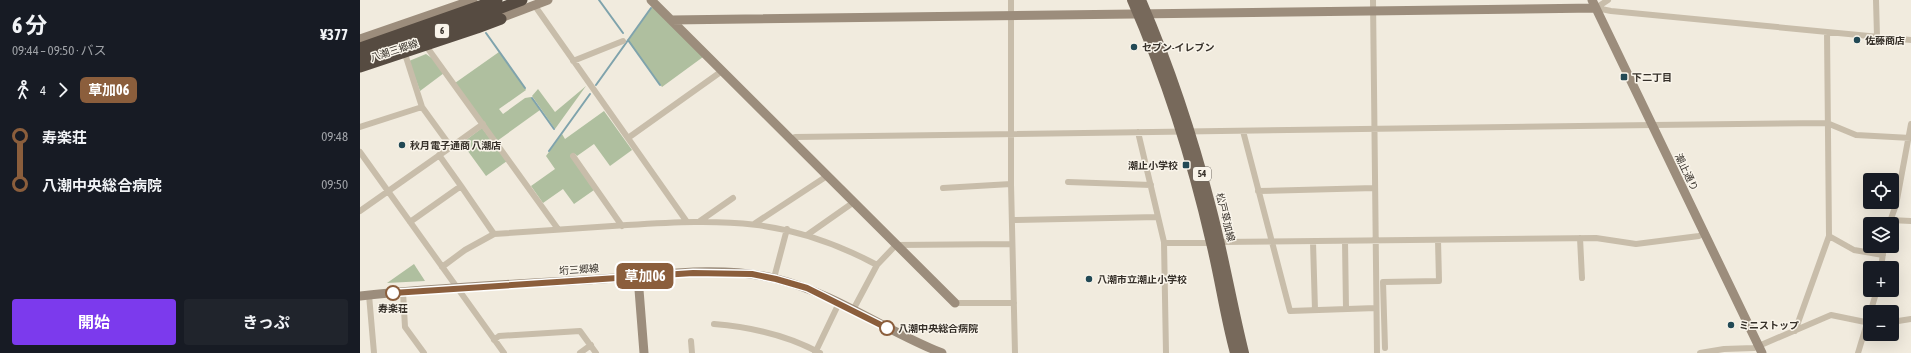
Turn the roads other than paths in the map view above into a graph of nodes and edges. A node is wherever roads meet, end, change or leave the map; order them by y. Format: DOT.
graph roads {
  1 [pos="497,0"];
  2 [pos="522,0"];
  3 [pos="548,0"];
  4 [pos="651,0"];
  5 [pos="1011,0"];
  6 [pos="1132,0"];
  7 [pos="1141,0"];
  8 [pos="1373,0"];
  9 [pos="1608,0"];
  10 [pos="1876,0"];
  11 [pos="471,2"];
  12 [pos="1594,4"];
  13 [pos="535,6"];
  14 [pos="1373,12"];
  15 [pos="1142,14"];
  16 [pos="1011,16"];
  17 [pos="500,19"];
  18 [pos="671,20"];
  19 [pos="1827,32"];
  20 [pos="1877,36"];
  21 [pos="360,40"];
  22 [pos="1911,40"];
  23 [pos="623,41"];
  24 [pos="360,48"];
  25 [pos="429,50"];
  26 [pos="406,57"];
  27 [pos="360,58"];
  28 [pos="573,60"];
  29 [pos="360,63"];
  30 [pos="360,67"];
  31 [pos="722,71"];
  32 [pos="360,72"];
  33 [pos="422,107"];
  34 [pos="1827,123"];
  35 [pos="483,124"];
  36 [pos="1911,124"];
  37 [pos="1653,125"];
  38 [pos="360,127"];
  39 [pos="1375,129"];
  40 [pos="1138,132"];
  41 [pos="1185,132"];
  42 [pos="1243,132"];
  43 [pos="1010,134"];
  44 [pos="628,138"];
  45 [pos="1909,138"];
  46 [pos="791,140"];
  47 [pos="450,146"];
  48 [pos="360,152"];
  49 [pos="439,155"];
  50 [pos="573,156"];
  51 [pos="828,176"];
  52 [pos="1068,182"];
  53 [pos="1011,184"];
  54 [pos="1151,185"];
  55 [pos="460,186"];
  56 [pos="943,188"];
  57 [pos="1375,188"];
  58 [pos="1899,190"];
  59 [pos="388,191"];
  60 [pos="1258,191"];
  61 [pos="733,198"];
  62 [pos="854,202"];
  63 [pos="360,211"];
  64 [pos="1158,217"];
  65 [pos="1012,220"];
  66 [pos="700,221"];
  67 [pos="1911,221"];
  68 [pos="410,222"];
  69 [pos="687,222"];
  70 [pos="1899,222"];
  71 [pos="754,224"];
  72 [pos="622,226"];
  73 [pos="558,229"];
  74 [pos="787,229"];
  75 [pos="1704,233"];
  76 [pos="494,234"];
  77 [pos="807,235"];
  78 [pos="1829,236"];
  79 [pos="1580,238"];
  80 [pos="1438,240"];
  81 [pos="1345,241"];
  82 [pos="1375,241"];
  83 [pos="1271,242"];
  84 [pos="1313,242"];
  85 [pos="1164,243"];
  86 [pos="1216,243"];
  87 [pos="1012,244"];
  88 [pos="896,245"];
  89 [pos="1883,255"];
  90 [pos="1882,261"];
  91 [pos="877,265"];
  92 [pos="442,267"];
  93 [pos="638,276"];
  94 [pos="774,278"];
  95 [pos="1582,278"];
  96 [pos="1376,282"];
  97 [pos="1384,282"];
  98 [pos="456,288"];
  99 [pos="403,292"];
  100 [pos="363,295"];
  101 [pos="839,303"];
  102 [pos="955,303"];
  103 [pos="1014,303"];
  104 [pos="1376,308"];
  105 [pos="1346,309"];
  106 [pos="853,310"];
  107 [pos="1315,310"];
  108 [pos="1911,319"];
  109 [pos="1899,321"];
  110 [pos="1863,322"];
  111 [pos="714,324"];
  112 [pos="1795,331"];
  113 [pos="1863,338"];
  114 [pos="494,340"];
  115 [pos="692,341"];
  116 [pos="591,345"];
  117 [pos="1385,348"];
  118 [pos="1760,350"];
  119 [pos="1718,351"];
  120 [pos="817,352"];
  121 [pos="374,353"];
  122 [pos="424,353"];
  123 [pos="504,353"];
  124 [pos="580,353"];
  125 [pos="596,353"];
  126 [pos="644,353"];
  127 [pos="692,353"];
  128 [pos="942,353"];
  129 [pos="1015,353"];
  130 [pos="1166,353"];
  131 [pos="1235,353"];
  132 [pos="1244,353"];
  133 [pos="1378,353"];
  134 [pos="1700,353"];
  135 [pos="1858,353"];
  1 -- 11 [label="highway, 6"];
  2 -- 27 [label="highway, 6"];
  3 -- 13 [label="street, 八潮三郷線"];
  4 -- 18 [label="street"];
  5 -- 16 [label="street"];
  6 -- 15 [label="main road, 松戸草加線 / 54"];
  7 -- 15 [label="main road, 松戸草加線 / 54"];
  8 -- 14 [label="street"];
  9 -- 12 [label="street"];
  10 -- 20 [label="street"];
  11 -- 21 [label="street"];
  11 -- 21 [label="highway"];
  11 -- 24 [label="highway, 6"];
  12 -- 14 [label="street"];
  12 -- 19 [label="street"];
  12 -- 37 [label="street, 潮止通り"];
  13 -- 17 [label="street, 八潮三郷線"];
  13 -- 28 [label="street"];
  14 -- 15 [label="street"];
  14 -- 39 [label="street"];
  15 -- 16 [label="street"];
  15 -- 41 [label="main road, 松戸草加線 / 54"];
  16 -- 18 [label="street"];
  16 -- 43 [label="street"];
  17 -- 25 [label="street, 八潮三郷線"];
  17 -- 29 [label="street, 八潮三郷線"];
  17 -- 30 [label="highway"];
  18 -- 31 [label="street"];
  19 -- 20 [label="street"];
  19 -- 34 [label="street"];
  20 -- 22 [label="street"];
  23 -- 28 [label="street"];
  25 -- 26 [label="street, 八潮三郷線"];
  25 -- 35 [label="street"];
  26 -- 32 [label="street, 八潮三郷線"];
  26 -- 33 [label="street"];
  28 -- 44 [label="street"];
  31 -- 44 [label="street"];
  31 -- 46 [label="street"];
  33 -- 38 [label="street"];
  33 -- 47 [label="street"];
  34 -- 37 [label="street"];
  34 -- 45 [label="street"];
  34 -- 78 [label="street"];
  35 -- 47 [label="street"];
  35 -- 73 [label="street"];
  36 -- 45 [label="street"];
  37 -- 39 [label="street"];
  37 -- 75 [label="street, 潮止通り"];
  39 -- 42 [label="street"];
  39 -- 57 [label="street"];
  40 -- 41 [label="street"];
  40 -- 43 [label="street"];
  40 -- 54 [label="street"];
  41 -- 42 [label="street"];
  41 -- 86 [label="main road, 松戸草加線 / 54"];
  42 -- 60 [label="street"];
  43 -- 46 [label="street"];
  43 -- 53 [label="street"];
  44 -- 69 [label="street"];
  45 -- 58 [label="street"];
  46 -- 51 [label="street"];
  47 -- 49 [label="street"];
  48 -- 59 [label="street"];
  49 -- 55 [label="street"];
  49 -- 59 [label="street"];
  50 -- 72 [label="street"];
  51 -- 62 [label="street"];
  51 -- 71 [label="street"];
  52 -- 54 [label="street"];
  53 -- 56 [label="street"];
  53 -- 65 [label="street"];
  54 -- 64 [label="street"];
  55 -- 68 [label="street"];
  55 -- 76 [label="street"];
  57 -- 60 [label="street"];
  57 -- 82 [label="street"];
  59 -- 63 [label="street"];
  59 -- 68 [label="street"];
  60 -- 83 [label="street"];
  61 -- 66 [label="street"];
  62 -- 77 [label="street"];
  62 -- 88 [label="street"];
  64 -- 65 [label="street"];
  64 -- 85 [label="street"];
  65 -- 87 [label="street"];
  66 -- 69 [label="street"];
  66 -- 71 [label="street"];
  67 -- 70 [label="street"];
  68 -- 92 [label="street"];
  69 -- 72 [label="street"];
  71 -- 74 [label="street"];
  72 -- 73 [label="street"];
  73 -- 76 [label="street"];
  74 -- 77 [label="street"];
  74 -- 94 [label="street"];
  75 -- 79 [label="street"];
  75 -- 118 [label="street, 潮止通り"];
  76 -- 92 [label="street"];
  77 -- 91 [label="street"];
  78 -- 89 [label="street"];
  78 -- 112 [label="street"];
  79 -- 80 [label="street"];
  79 -- 95 [label="street"];
  80 -- 82 [label="street"];
  80 -- 97 [label="street"];
  81 -- 82 [label="street"];
  81 -- 84 [label="street"];
  81 -- 105 [label="street"];
  82 -- 96 [label="street"];
  83 -- 84 [label="street"];
  83 -- 86 [label="street"];
  83 -- 107 [label="street"];
  84 -- 107 [label="street"];
  85 -- 86 [label="street"];
  85 -- 130 [label="street"];
  86 -- 131 [label="main road, 松戸草加線 / 54"];
  86 -- 132 [label="main road, 松戸草加線 / 54"];
  87 -- 88 [label="street"];
  87 -- 103 [label="street"];
  88 -- 91 [label="street"];
  88 -- 102 [label="street"];
  89 -- 90 [label="street"];
  91 -- 106 [label="street"];
  92 -- 98 [label="street"];
  93 -- 94 [label="street, 垳三郷線"];
  93 -- 98 [label="street, 垳三郷線"];
  93 -- 126 [label="street"];
  94 -- 101 [label="street, 垳三郷線"];
  96 -- 97 [label="street"];
  96 -- 104 [label="street"];
  97 -- 117 [label="street"];
  98 -- 99 [label="street, 垳三郷線"];
  98 -- 114 [label="street"];
  99 -- 100 [label="street, 垳三郷線"];
  99 -- 122 [label="street"];
  100 -- 121 [label="street"];
  101 -- 106 [label="street, 垳三郷線"];
  101 -- 120 [label="street"];
  102 -- 103 [label="street"];
  103 -- 129 [label="street"];
  104 -- 105 [label="street"];
  104 -- 133 [label="street"];
  105 -- 107 [label="street"];
  106 -- 128 [label="street, 垳三郷線"];
  108 -- 109 [label="street"];
  110 -- 112 [label="street"];
  111 -- 120 [label="street"];
  112 -- 118 [label="street"];
  113 -- 135 [label="street"];
  114 -- 116 [label="street"];
  114 -- 123 [label="street"];
  115 -- 127 [label="street"];
  116 -- 124 [label="street"];
  116 -- 125 [label="street"];
  118 -- 119 [label="street"];
  119 -- 134 [label="street"];
}
